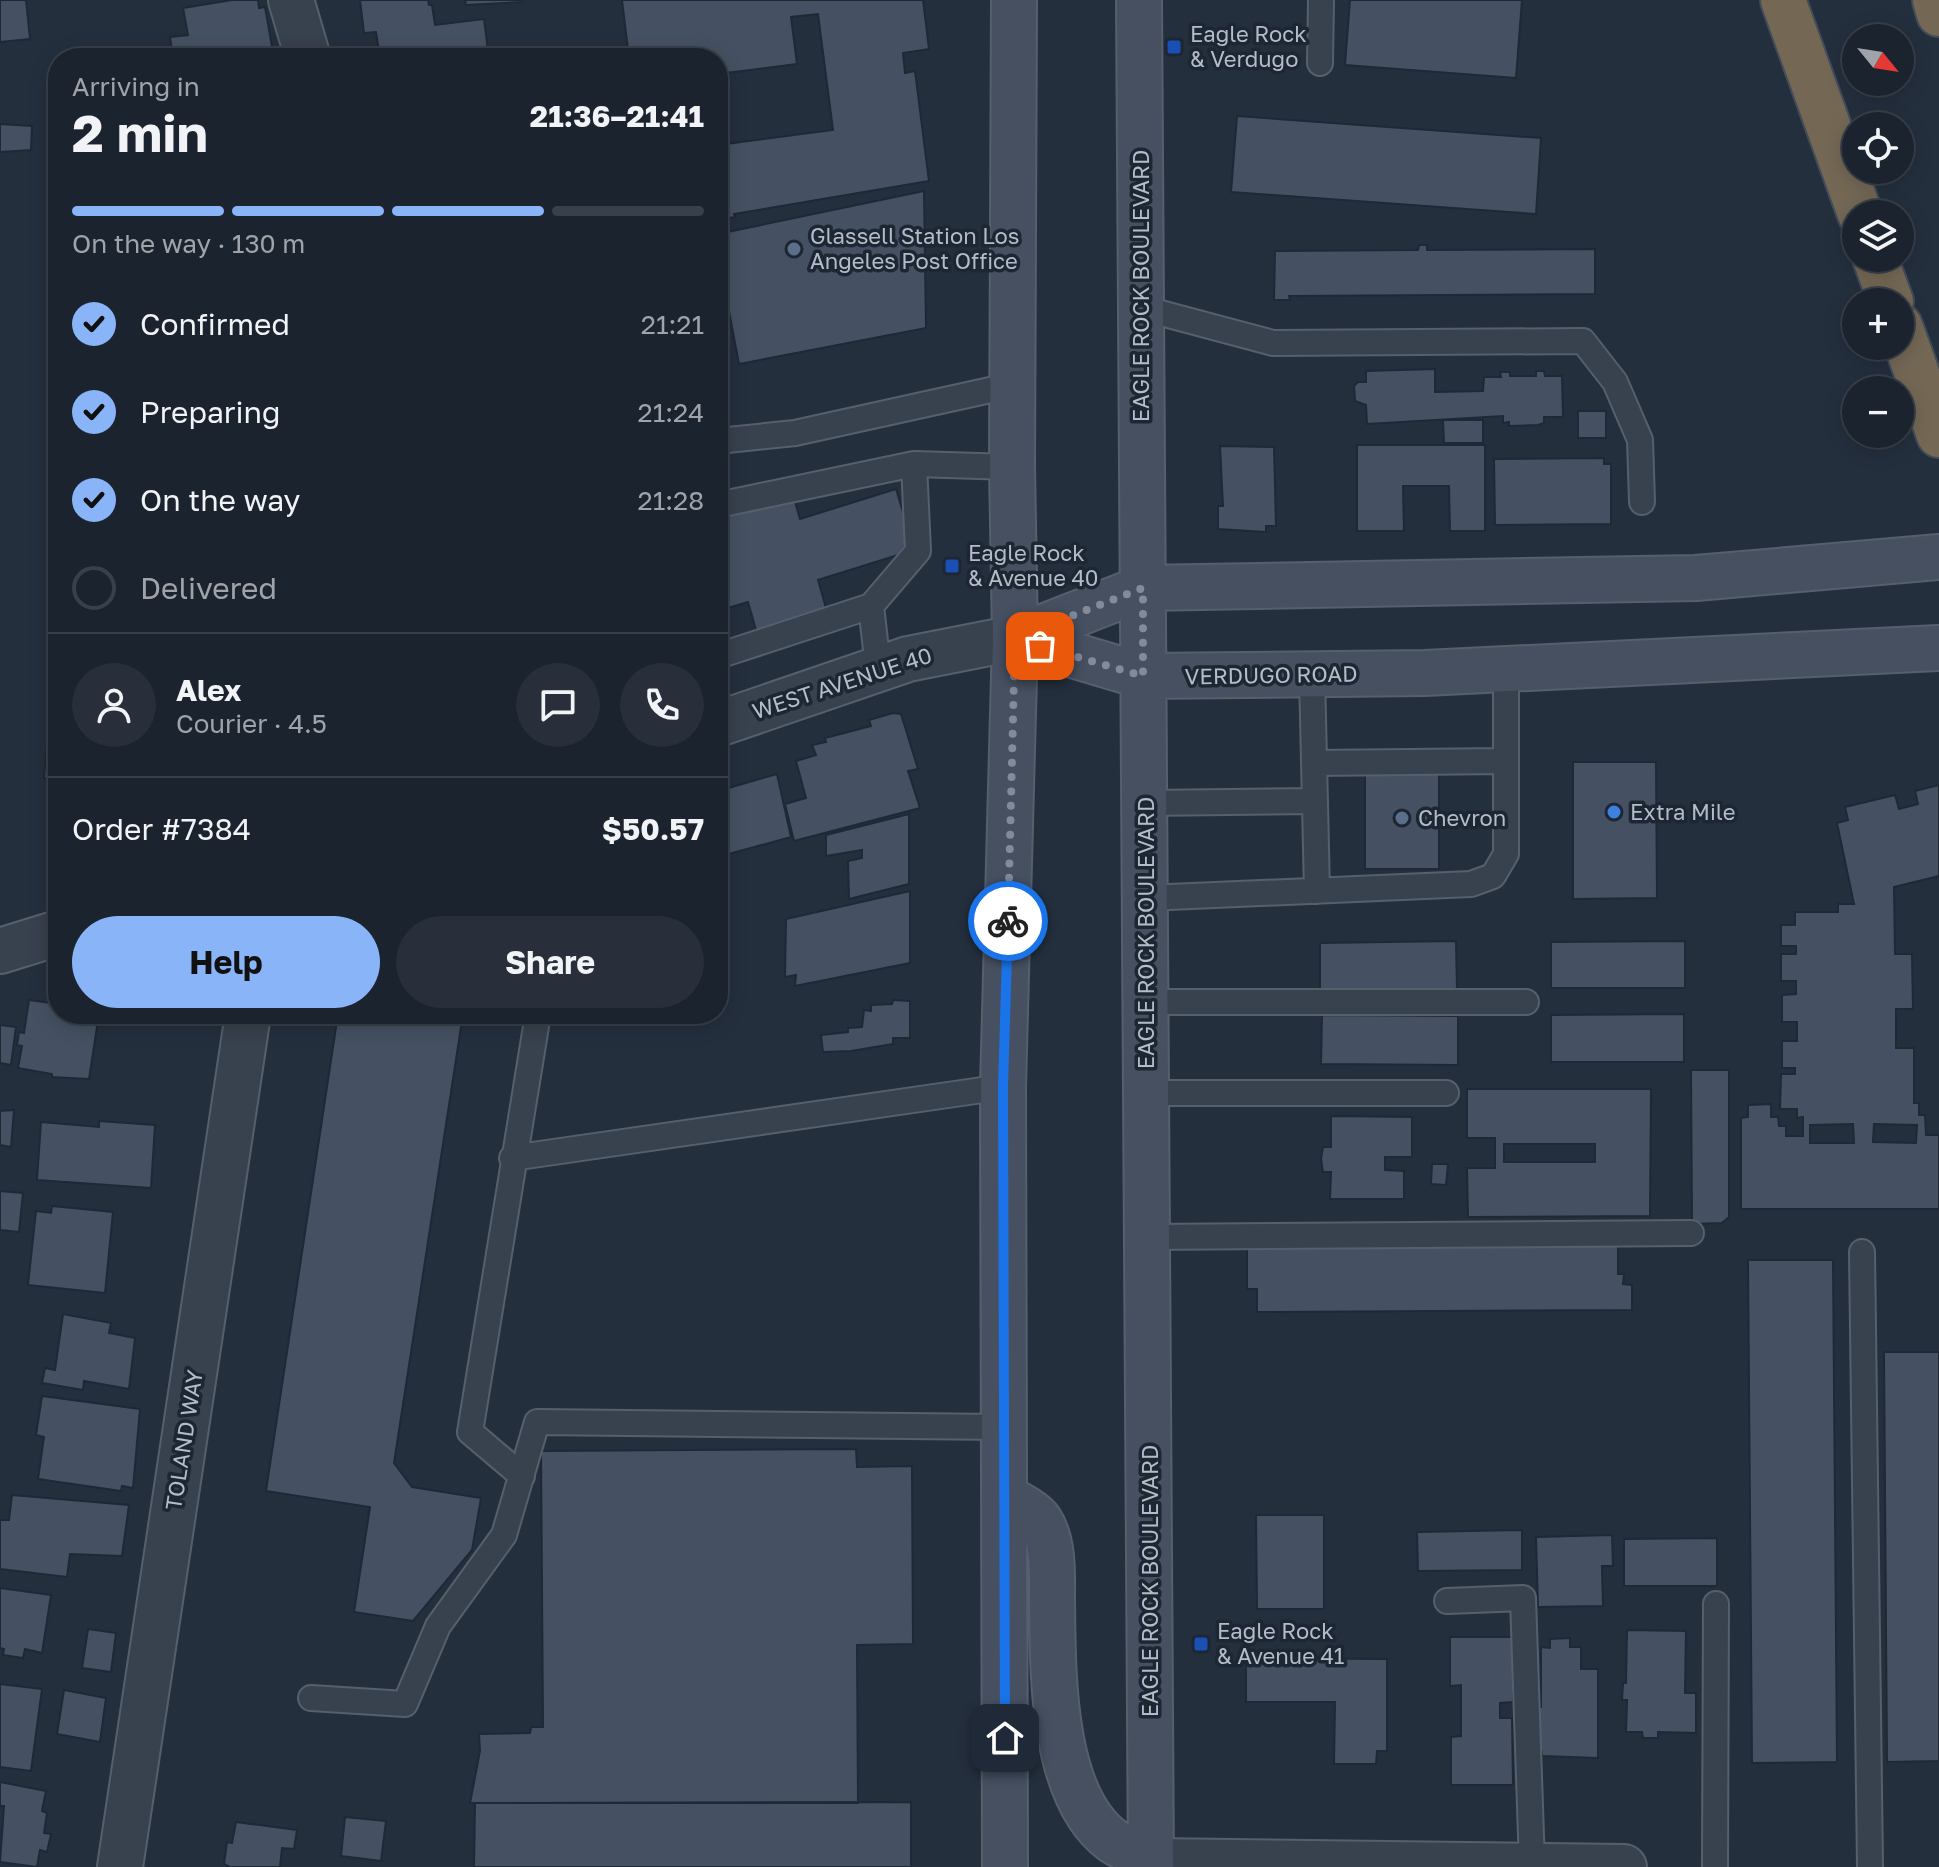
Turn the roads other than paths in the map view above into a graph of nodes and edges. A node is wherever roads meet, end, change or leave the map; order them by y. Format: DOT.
graph roads {
  1 [pos="291,0"];
  2 [pos="1014,0"];
  3 [pos="1139,0"];
  4 [pos="1321,0"];
  5 [pos="1783,0"];
  6 [pos="1935,0"];
  7 [pos="1939,14"];
  8 [pos="305,48"];
  9 [pos="1320,63"];
  10 [pos="1855,200"];
  11 [pos="1142,308"];
  12 [pos="1912,360"];
  13 [pos="1013,385"];
  14 [pos="1939,435"];
  15 [pos="728,440"];
  16 [pos="914,464"];
  17 [pos="1012,467"];
  18 [pos="1642,502"];
  19 [pos="728,503"];
  20 [pos="1939,557"];
  21 [pos="1143,588"];
  22 [pos="871,606"];
  23 [pos="1015,638"];
  24 [pos="1939,648"];
  25 [pos="728,653"];
  26 [pos="878,667"];
  27 [pos="1506,669"];
  28 [pos="1312,674"];
  29 [pos="1143,676"];
  30 [pos="728,720"];
  31 [pos="1506,761"];
  32 [pos="1314,763"];
  33 [pos="1315,801"];
  34 [pos="1145,803"];
  35 [pos="1317,891"];
  36 [pos="1146,898"];
  37 [pos="48,936"];
  38 [pos="0,951"];
  39 [pos="1147,1002"];
  40 [pos="1526,1002"];
  41 [pos="246,1024"];
  42 [pos="536,1024"];
  43 [pos="1003,1087"];
  44 [pos="1147,1093"];
  45 [pos="1446,1093"];
  46 [pos="512,1158"];
  47 [pos="1691,1233"];
  48 [pos="1148,1237"];
  49 [pos="1862,1252"];
  50 [pos="1004,1427"];
  51 [pos="522,1476"];
  52 [pos="1005,1497"];
  53 [pos="1447,1601"];
  54 [pos="1716,1604"];
  55 [pos="311,1698"];
  56 [pos="1151,1864"];
  57 [pos="1489,1866"];
  58 [pos="1532,1866"];
  59 [pos="120,1867"];
  60 [pos="1005,1867"];
  61 [pos="1624,1867"];
  62 [pos="1715,1867"];
  63 [pos="1870,1867"];
  1 -- 8 [label="street"];
  2 -- 13 [label="main road"];
  3 -- 11 [label="main road, EAGLE ROCK BOULEVARD"];
  4 -- 9 [label="lane"];
  5 -- 10 [label="highway"];
  6 -- 7 [label="highway"];
  11 -- 18 [label="lane"];
  11 -- 21 [label="main road, EAGLE ROCK BOULEVARD"];
  12 -- 14 [label="highway"];
  13 -- 15 [label="lane"];
  13 -- 17 [label="main road"];
  16 -- 17 [label="lane"];
  16 -- 19 [label="lane"];
  16 -- 22 [label="lane"];
  17 -- 23 [label="main road"];
  20 -- 21 [label="main road"];
  21 -- 23 [label="main road"];
  21 -- 29 [label="main road, EAGLE ROCK BOULEVARD"];
  22 -- 25 [label="lane"];
  22 -- 26 [label="lane"];
  23 -- 26 [label="street, WEST AVENUE 40"];
  23 -- 29 [label="main road, VERDUGO ROAD"];
  23 -- 43 [label="main road"];
  24 -- 27 [label="main road, VERDUGO ROAD"];
  26 -- 30 [label="street, WEST AVENUE 40"];
  27 -- 28 [label="main road, VERDUGO ROAD"];
  27 -- 31 [label="lane"];
  28 -- 29 [label="main road, VERDUGO ROAD"];
  28 -- 32 [label="lane"];
  29 -- 34 [label="main road, EAGLE ROCK BOULEVARD"];
  31 -- 32 [label="lane"];
  31 -- 35 [label="lane"];
  32 -- 33 [label="lane"];
  33 -- 34 [label="lane"];
  33 -- 35 [label="lane"];
  34 -- 36 [label="main road, EAGLE ROCK BOULEVARD"];
  35 -- 36 [label="lane"];
  36 -- 39 [label="main road, EAGLE ROCK BOULEVARD"];
  37 -- 38 [label="street"];
  39 -- 40 [label="lane"];
  39 -- 44 [label="main road, EAGLE ROCK BOULEVARD"];
  41 -- 59 [label="street, TOLAND WAY"];
  42 -- 46 [label="lane"];
  43 -- 46 [label="lane"];
  43 -- 50 [label="main road"];
  44 -- 45 [label="lane"];
  44 -- 48 [label="main road, EAGLE ROCK BOULEVARD"];
  46 -- 51 [label="lane"];
  47 -- 48 [label="lane"];
  48 -- 56 [label="main road, EAGLE ROCK BOULEVARD"];
  49 -- 63 [label="lane"];
  50 -- 51 [label="lane"];
  50 -- 52 [label="main road"];
  51 -- 55 [label="lane"];
  52 -- 56 [label="main road"];
  52 -- 60 [label="main road"];
  53 -- 58 [label="lane"];
  54 -- 62 [label="lane"];
  56 -- 57 [label="street"];
  57 -- 58 [label="street"];
  58 -- 61 [label="street"];
}
